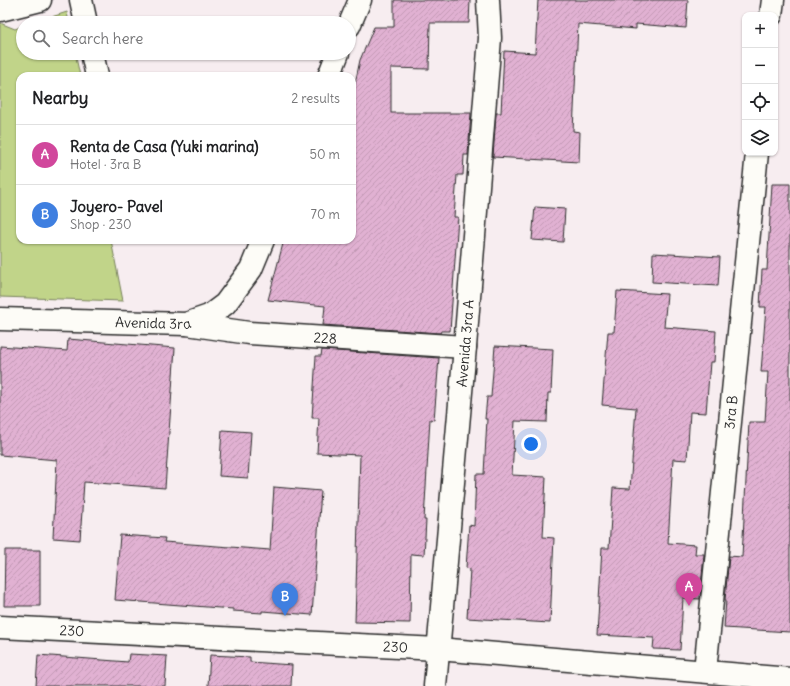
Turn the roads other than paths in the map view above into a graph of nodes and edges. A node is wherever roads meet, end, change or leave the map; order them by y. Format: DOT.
graph roads {
  1 [pos="40,0"];
  2 [pos="81,0"];
  3 [pos="360,0"];
  4 [pos="488,0"];
  5 [pos="773,0"];
  6 [pos="0,10"];
  7 [pos="771,12"];
  8 [pos="84,16"];
  9 [pos="353,16"];
  10 [pos="94,60"];
  11 [pos="335,60"];
  12 [pos="96,72"];
  13 [pos="331,72"];
  14 [pos="757,156"];
  15 [pos="261,244"];
  16 [pos="0,319"];
  17 [pos="186,324"];
  18 [pos="465,347"];
  19 [pos="0,627"];
  20 [pos="438,649"];
  21 [pos="705,672"];
  22 [pos="790,679"];
  23 [pos="435,686"];
  1 -- 6 [label="street"];
  2 -- 8 [label="street"];
  3 -- 9 [label="street"];
  4 -- 18 [label="street, Avenida 3ra A"];
  5 -- 7 [label="street"];
  10 -- 12 [label="street"];
  11 -- 13 [label="street"];
  14 -- 21 [label="street, 3ra B"];
  15 -- 17 [label="street, Avenida 3ra"];
  16 -- 17 [label="street, Avenida 3ra"];
  17 -- 18 [label="street, 228"];
  18 -- 20 [label="street, Avenida 3ra A"];
  19 -- 20 [label="street, 230"];
  20 -- 21 [label="street, 230"];
  20 -- 23 [label="street, Avenida 3ra A"];
  21 -- 22 [label="street, 230"];
}
